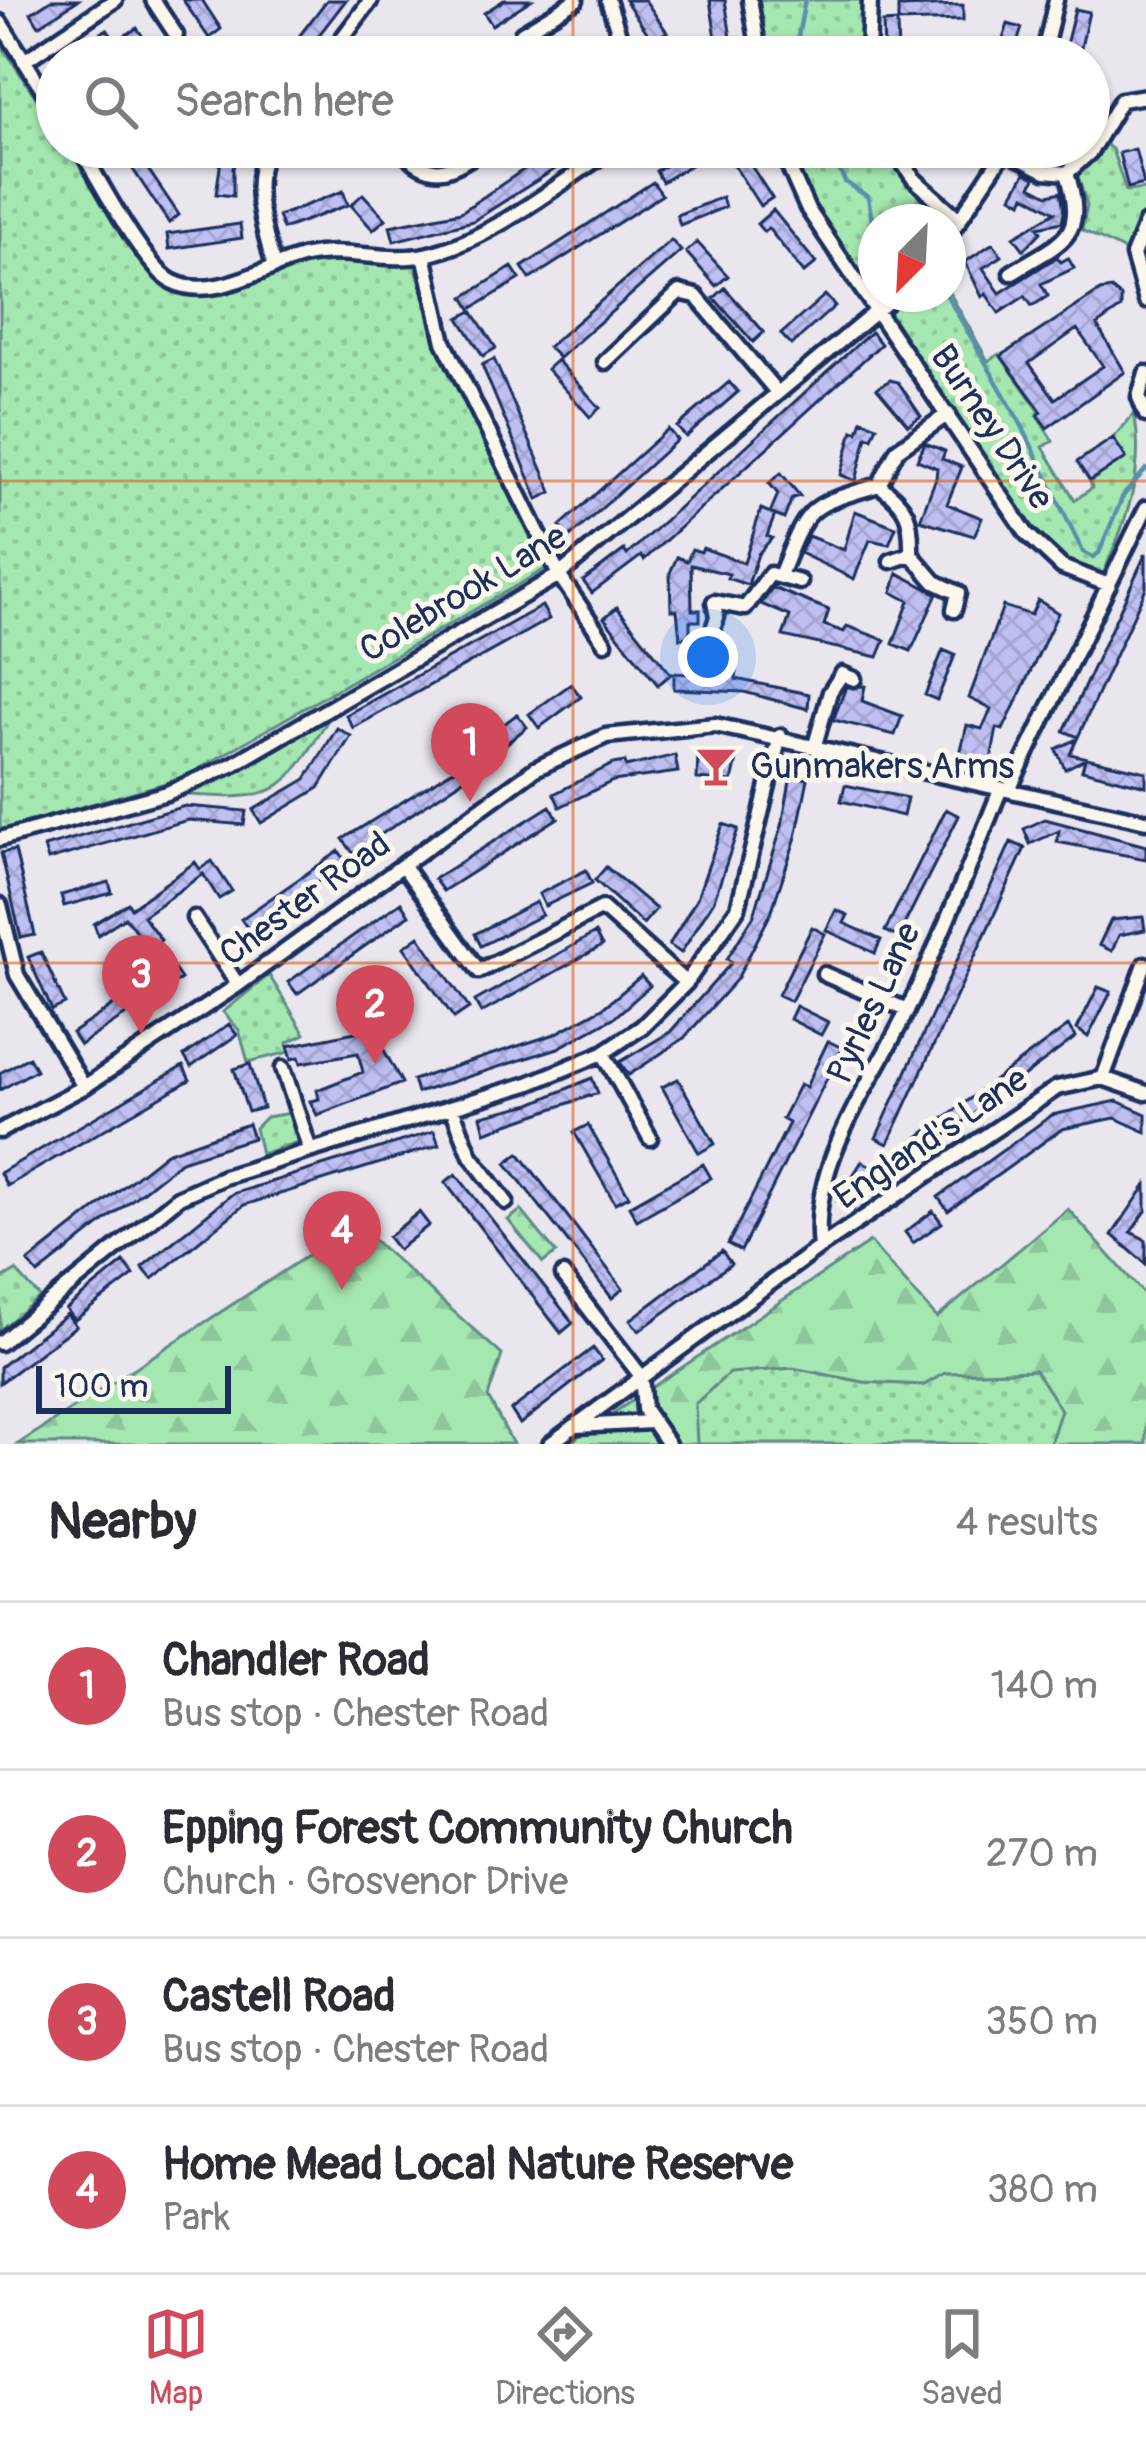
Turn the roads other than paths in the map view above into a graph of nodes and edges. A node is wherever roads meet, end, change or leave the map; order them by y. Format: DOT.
graph roads {
  1 [pos="115,0"];
  2 [pos="153,0"];
  3 [pos="371,0"];
  4 [pos="576,0"];
  5 [pos="608,0"];
  6 [pos="750,0"];
  7 [pos="870,0"];
  8 [pos="1056,0"];
  9 [pos="0,22"];
  10 [pos="523,33"];
  11 [pos="176,35"];
  12 [pos="61,36"];
  13 [pos="344,36"];
  14 [pos="619,36"];
  15 [pos="756,36"];
  16 [pos="869,36"];
  17 [pos="1048,36"];
  18 [pos="36,53"];
  19 [pos="24,61"];
  20 [pos="36,80"];
  21 [pos="1146,96"];
  22 [pos="1110,117"];
  23 [pos="93,168"];
  24 [pos="259,168"];
  25 [pos="418,168"];
  26 [pos="453,168"];
  27 [pos="582,168"];
  28 [pos="789,168"];
  29 [pos="906,168"];
  30 [pos="994,168"];
  31 [pos="1040,168"];
  32 [pos="1072,168"];
  33 [pos="1067,173"];
  34 [pos="943,204"];
  35 [pos="966,212"];
  36 [pos="1146,223"];
  37 [pos="424,255"];
  38 [pos="274,267"];
  39 [pos="1011,273"];
  40 [pos="858,285"];
  41 [pos="1146,301"];
  42 [pos="876,312"];
  43 [pos="605,362"];
  44 [pos="1146,373"];
  45 [pos="776,391"];
  46 [pos="948,414"];
  47 [pos="1146,416"];
  48 [pos="879,485"];
  49 [pos="1146,508"];
  50 [pos="928,549"];
  51 [pos="913,557"];
  52 [pos="891,561"];
  53 [pos="782,573"];
  54 [pos="559,575"];
  55 [pos="800,582"];
  56 [pos="1109,585"];
  57 [pos="954,610"];
  58 [pos="711,635"];
  59 [pos="605,643"];
  60 [pos="826,664"];
  61 [pos="780,736"];
  62 [pos="815,745"];
  63 [pos="1005,789"];
  64 [pos="1146,821"];
  65 [pos="0,839"];
  66 [pos="403,866"];
  67 [pos="0,905"];
  68 [pos="194,918"];
  69 [pos="1144,964"];
  70 [pos="824,974"];
  71 [pos="686,983"];
  72 [pos="238,985"];
  73 [pos="907,1010"];
  74 [pos="603,1053"];
  75 [pos="283,1068"];
  76 [pos="1102,1078"];
  77 [pos="84,1087"];
  78 [pos="1146,1093"];
  79 [pos="452,1108"];
  80 [pos="0,1131"];
  81 [pos="650,1138"];
  82 [pos="310,1150"];
  83 [pos="506,1202"];
  84 [pos="820,1246"];
  85 [pos="563,1275"];
  86 [pos="0,1343"];
  87 [pos="641,1376"];
  88 [pos="651,1422"];
  89 [pos="575,1426"];
  90 [pos="550,1444"];
  91 [pos="668,1444"];
  1 -- 12 [label="street"];
  2 -- 11 [label="street"];
  3 -- 13 [label="street"];
  4 -- 10 [label="street"];
  5 -- 14 [label="street"];
  6 -- 15 [label="street"];
  7 -- 16 [label="street"];
  8 -- 17 [label="street"];
  9 -- 19 [label="street"];
  18 -- 19 [label="street"];
  19 -- 20 [label="street"];
  21 -- 22 [label="street"];
  23 -- 38 [label="street"];
  24 -- 38 [label="street"];
  25 -- 26 [label="street"];
  27 -- 37 [label="street"];
  28 -- 40 [label="street, Burney Drive"];
  29 -- 34 [label="street"];
  30 -- 35 [label="street"];
  31 -- 33 [label="street"];
  32 -- 33 [label="street"];
  33 -- 39 [label="street"];
  36 -- 41 [label="street"];
  37 -- 38 [label="street"];
  37 -- 54 [label="street"];
  42 -- 45 [label="street, Colebrook Lane"];
  42 -- 46 [label="street, Burney Drive"];
  43 -- 45 [label="street"];
  44 -- 47 [label="street"];
  45 -- 54 [label="street, Colebrook Lane"];
  46 -- 48 [label="street"];
  46 -- 56 [label="street, Burney Drive"];
  48 -- 51 [label="street"];
  48 -- 53 [label="street"];
  49 -- 56 [label="street, Pyrles Lane"];
  50 -- 51 [label="street"];
  51 -- 52 [label="street"];
  51 -- 57 [label="street"];
  53 -- 55 [label="street"];
  53 -- 58 [label="street"];
  54 -- 59 [label="street"];
  54 -- 65 [label="street, Colebrook Lane"];
  56 -- 63 [label="street, Pyrles Lane"];
  60 -- 62 [label="street"];
  61 -- 62 [label="street, Chester Road"];
  61 -- 66 [label="street, Chester Road"];
  61 -- 71 [label="street"];
  62 -- 63 [label="street, Chester Road"];
  63 -- 64 [label="street, Chester Road"];
  63 -- 73 [label="street, Pyrles Lane"];
  66 -- 71 [label="street"];
  66 -- 72 [label="street, Chester Road"];
  67 -- 77 [label="street"];
  68 -- 72 [label="street"];
  69 -- 76 [label="street"];
  70 -- 73 [label="street"];
  71 -- 74 [label="street"];
  72 -- 77 [label="street, Chester Road"];
  73 -- 84 [label="street, Pyrles Lane"];
  74 -- 79 [label="street"];
  74 -- 81 [label="street"];
  75 -- 82 [label="street"];
  76 -- 78 [label="street"];
  76 -- 84 [label="street, England's Lane"];
  77 -- 80 [label="street, Chester Road"];
  79 -- 82 [label="street"];
  79 -- 83 [label="street"];
  82 -- 86 [label="street"];
  84 -- 87 [label="street, England's Lane"];
  85 -- 87 [label="street"];
  87 -- 88 [label="street"];
  87 -- 89 [label="street, England's Lane"];
  88 -- 89 [label="street"];
  88 -- 91 [label="street"];
  89 -- 90 [label="street, England's Lane"];
}
